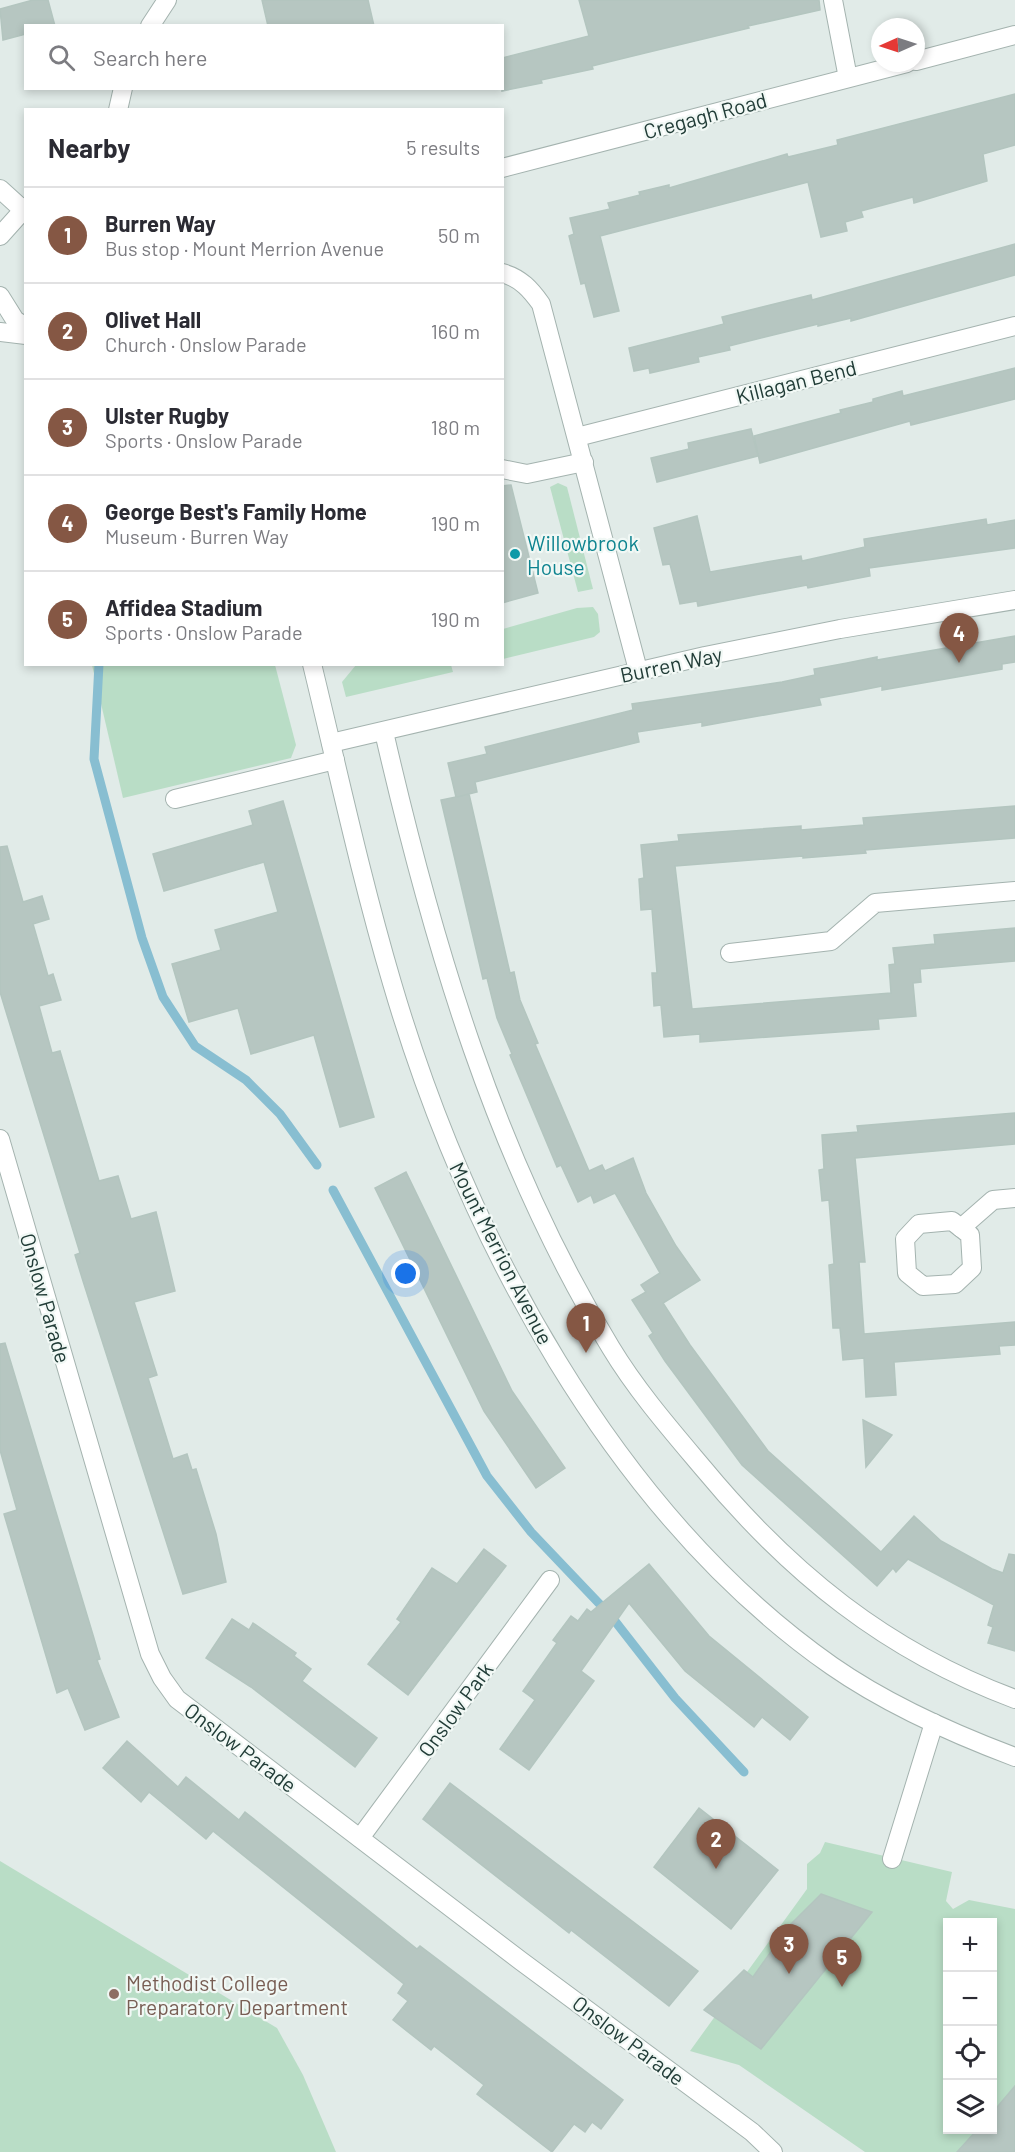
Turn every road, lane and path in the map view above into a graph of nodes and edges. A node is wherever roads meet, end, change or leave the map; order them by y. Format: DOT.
graph roads {
  1 [pos="167,0"];
  2 [pos="833,0"];
  3 [pos="151,24"];
  4 [pos="1015,35"];
  5 [pos="925,59"];
  6 [pos="872,72"];
  7 [pos="848,78"];
  8 [pos="123,90"];
  9 [pos="118,108"];
  10 [pos="504,167"];
  11 [pos="0,189"];
  12 [pos="24,208"];
  13 [pos="0,236"];
  14 [pos="504,274"];
  15 [pos="0,296"];
  16 [pos="24,326"];
  17 [pos="1015,326"];
  18 [pos="0,332"];
  19 [pos="24,335"];
  20 [pos="577,437"];
  21 [pos="584,462"];
  22 [pos="504,469"];
  23 [pos="1015,600"];
  24 [pos="312,666"];
  25 [pos="638,670"];
  26 [pos="384,732"];
  27 [pos="333,751"];
  28 [pos="175,800"];
  29 [pos="1015,891"];
  30 [pos="730,953"];
  31 [pos="0,1139"];
  32 [pos="1015,1198"];
  33 [pos="961,1228"];
  34 [pos="550,1580"];
  35 [pos="1015,1699"];
  36 [pos="934,1723"];
  37 [pos="1015,1757"];
  38 [pos="360,1838"];
  39 [pos="892,1859"];
  40 [pos="774,2152"];
  1 -- 3 [label="street"];
  2 -- 7 [label="street"];
  4 -- 5 [label="street"];
  6 -- 7 [label="street, Cregagh Road"];
  7 -- 10 [label="street, Cregagh Road"];
  8 -- 9 [label="street"];
  11 -- 12 [label="street"];
  12 -- 13 [label="street"];
  14 -- 20 [label="street"];
  15 -- 16 [label="street"];
  17 -- 20 [label="street, Killagan Bend"];
  18 -- 19 [label="street"];
  20 -- 21 [label="street"];
  21 -- 22 [label="street"];
  21 -- 25 [label="street"];
  23 -- 25 [label="street, Burren Way"];
  24 -- 27 [label="street, Mount Merrion Avenue"];
  25 -- 26 [label="street, Burren Way"];
  26 -- 27 [label="street, Burren Way"];
  26 -- 35 [label="street"];
  27 -- 28 [label="street"];
  27 -- 36 [label="street, Mount Merrion Avenue"];
  29 -- 30 [label="street"];
  31 -- 38 [label="street, Onslow Parade"];
  32 -- 33 [label="street"];
  34 -- 38 [label="street, Onslow Park"];
  36 -- 37 [label="street, Mount Merrion Avenue"];
  36 -- 39 [label="street"];
  38 -- 40 [label="street, Onslow Parade"];
}
